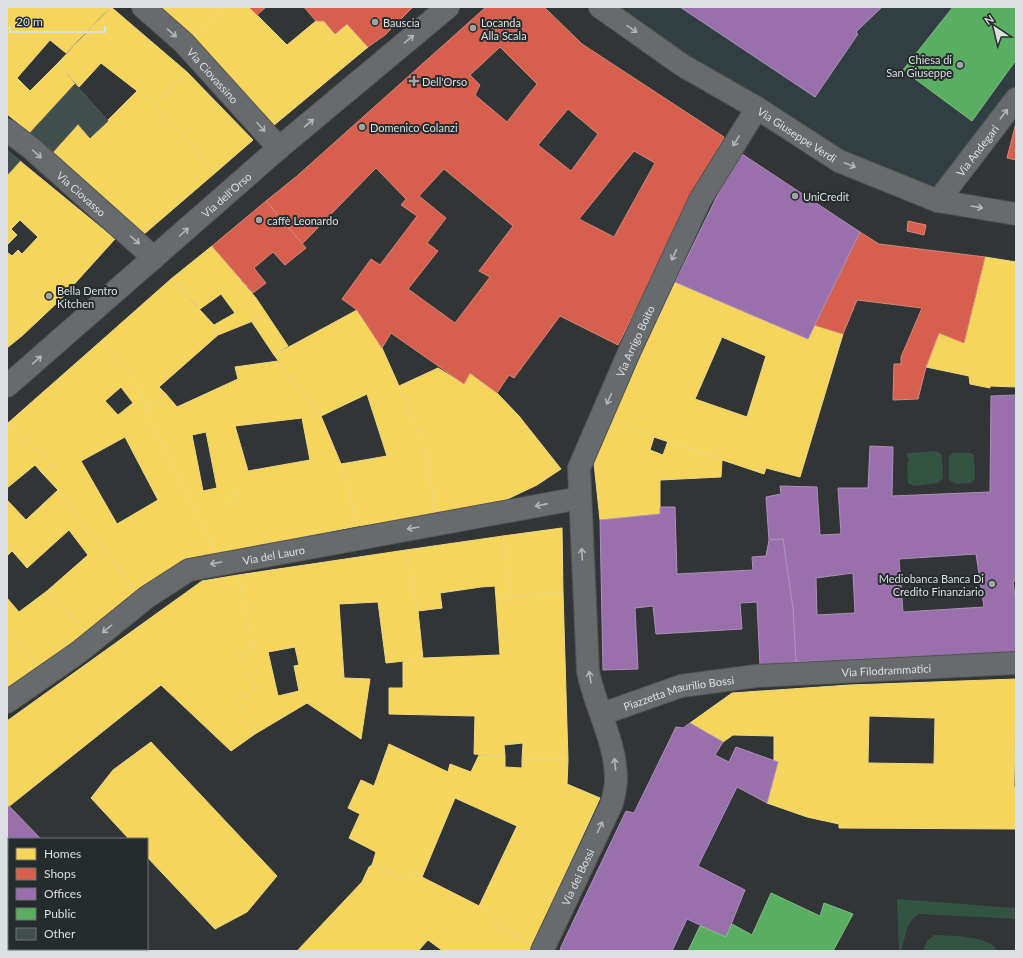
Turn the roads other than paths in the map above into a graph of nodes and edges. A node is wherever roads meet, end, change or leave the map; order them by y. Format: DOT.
graph roads {
  1 [pos="143,7"];
  2 [pos="448,7"];
  3 [pos="600,7"];
  4 [pos="1016,99"];
  5 [pos="757,108"];
  6 [pos="7,130"];
  7 [pos="279,148"];
  8 [pos="938,201"];
  9 [pos="1016,214"];
  10 [pos="154,258"];
  11 [pos="7,386"];
  12 [pos="580,498"];
  13 [pos="1016,663"];
  14 [pos="756,676"];
  15 [pos="7,702"];
  16 [pos="602,714"];
  17 [pos="542,951"];
  1 -- 7 [label="street, Via Ciovassino, one-way"];
  7 -- 2 [label="street, Via dell'Orso, one-way"];
  3 -- 5 [label="street, Via Giuseppe Verdi, one-way"];
  8 -- 4 [label="street, Via Andegari, one-way"];
  5 -- 8 [label="street, Via Giuseppe Verdi, one-way"];
  5 -- 12 [label="street, Via Arrigo Boito, one-way"];
  6 -- 10 [label="street, Via Ciovasso, one-way"];
  10 -- 7 [label="street, Via dell'Orso, one-way"];
  8 -- 9 [label="street, Via Giuseppe Verdi, one-way"];
  11 -- 10 [label="street, Via dell'Orso, one-way"];
  12 -- 15 [label="street, Via del Lauro, one-way"];
  16 -- 12 [label="street, Via Arrigo Boito, one-way"];
  13 -- 14 [label="street, Via Filodrammatici"];
  14 -- 16 [label="street, Piazzetta Maurilio Bossi"];
  17 -- 16 [label="street, Via dei Bossi, one-way"];
}
